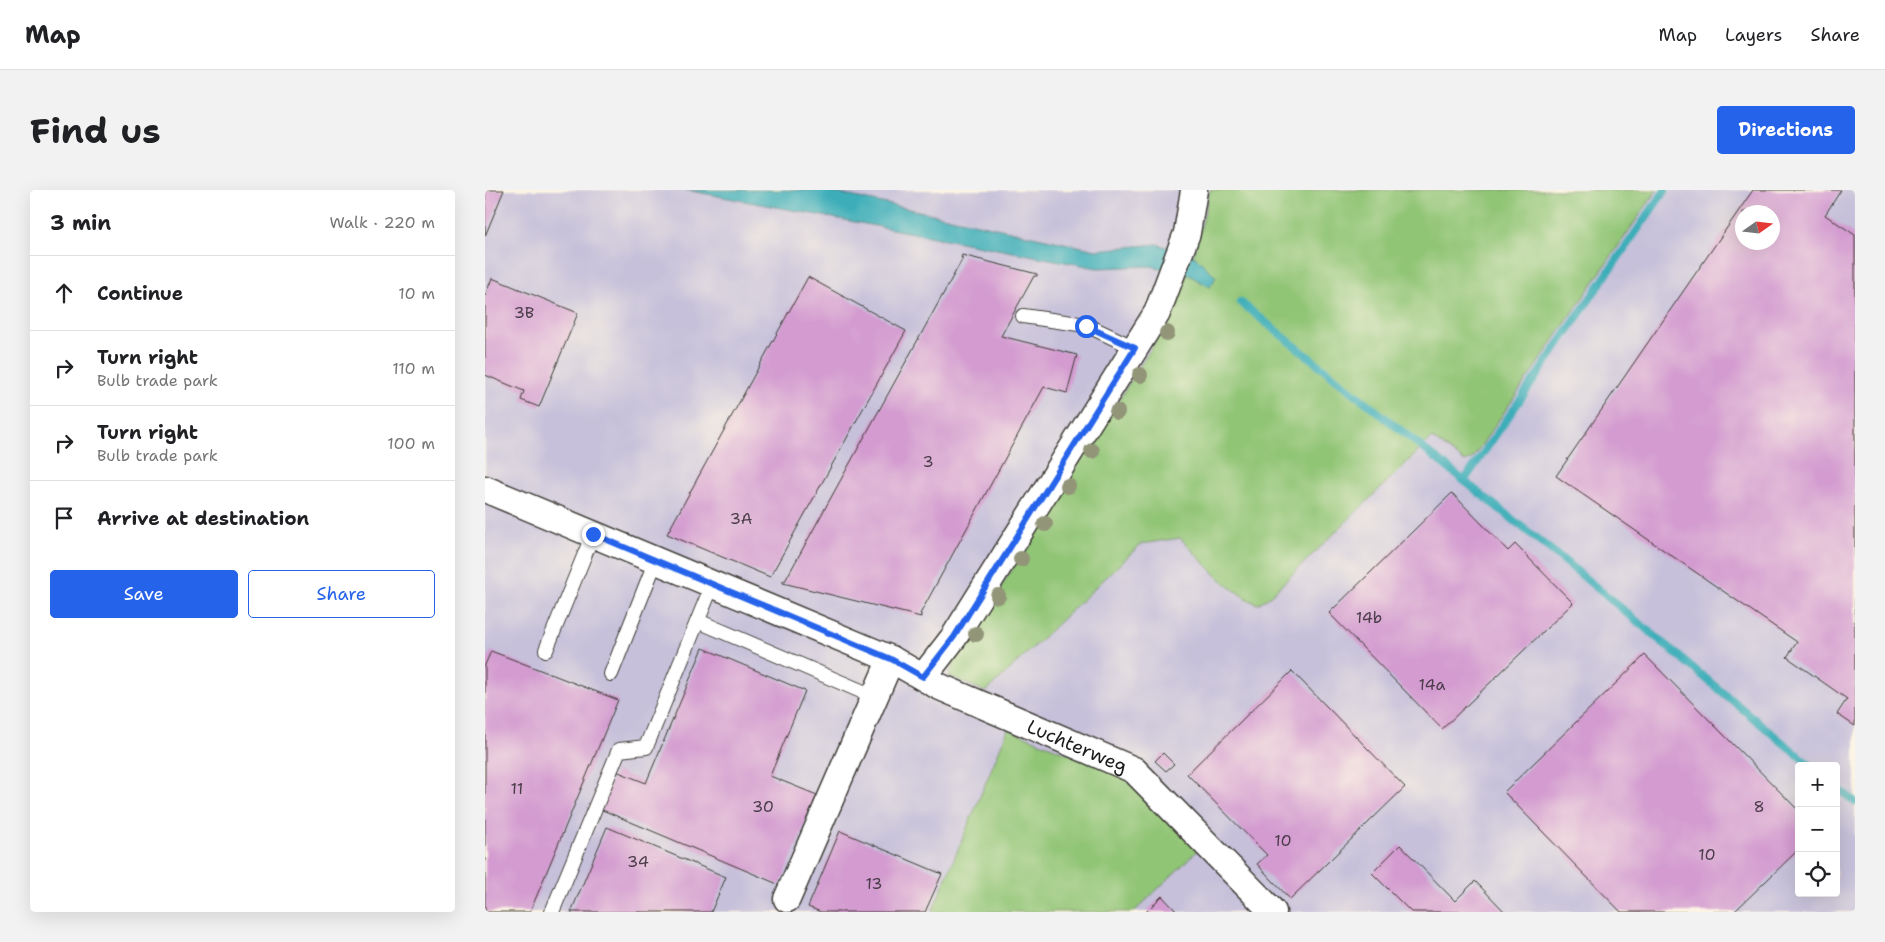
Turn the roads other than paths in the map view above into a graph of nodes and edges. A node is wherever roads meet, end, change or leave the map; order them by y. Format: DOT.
graph roads {
  1 [pos="1194,190"];
  2 [pos="1023,316"];
  3 [pos="1135,348"];
  4 [pos="485,489"];
  5 [pos="593,534"];
  6 [pos="656,560"];
  7 [pos="713,583"];
  8 [pos="698,621"];
  9 [pos="546,650"];
  10 [pos="891,659"];
  11 [pos="611,674"];
  12 [pos="923,677"];
  13 [pos="875,697"];
  14 [pos="787,899"];
  15 [pos="552,912"];
  16 [pos="1273,912"];
  1 -- 3 [label="street"];
  2 -- 3 [label="lane"];
  3 -- 12 [label="street"];
  4 -- 5 [label="street, Luchterweg"];
  5 -- 6 [label="street, Luchterweg"];
  5 -- 9 [label="lane"];
  6 -- 7 [label="street, Luchterweg"];
  6 -- 11 [label="lane"];
  7 -- 8 [label="lane"];
  7 -- 10 [label="street, Luchterweg"];
  8 -- 13 [label="lane"];
  8 -- 15 [label="lane"];
  10 -- 12 [label="street, Luchterweg"];
  10 -- 13 [label="street"];
  12 -- 16 [label="street, Luchterweg"];
  13 -- 14 [label="street"];
}
